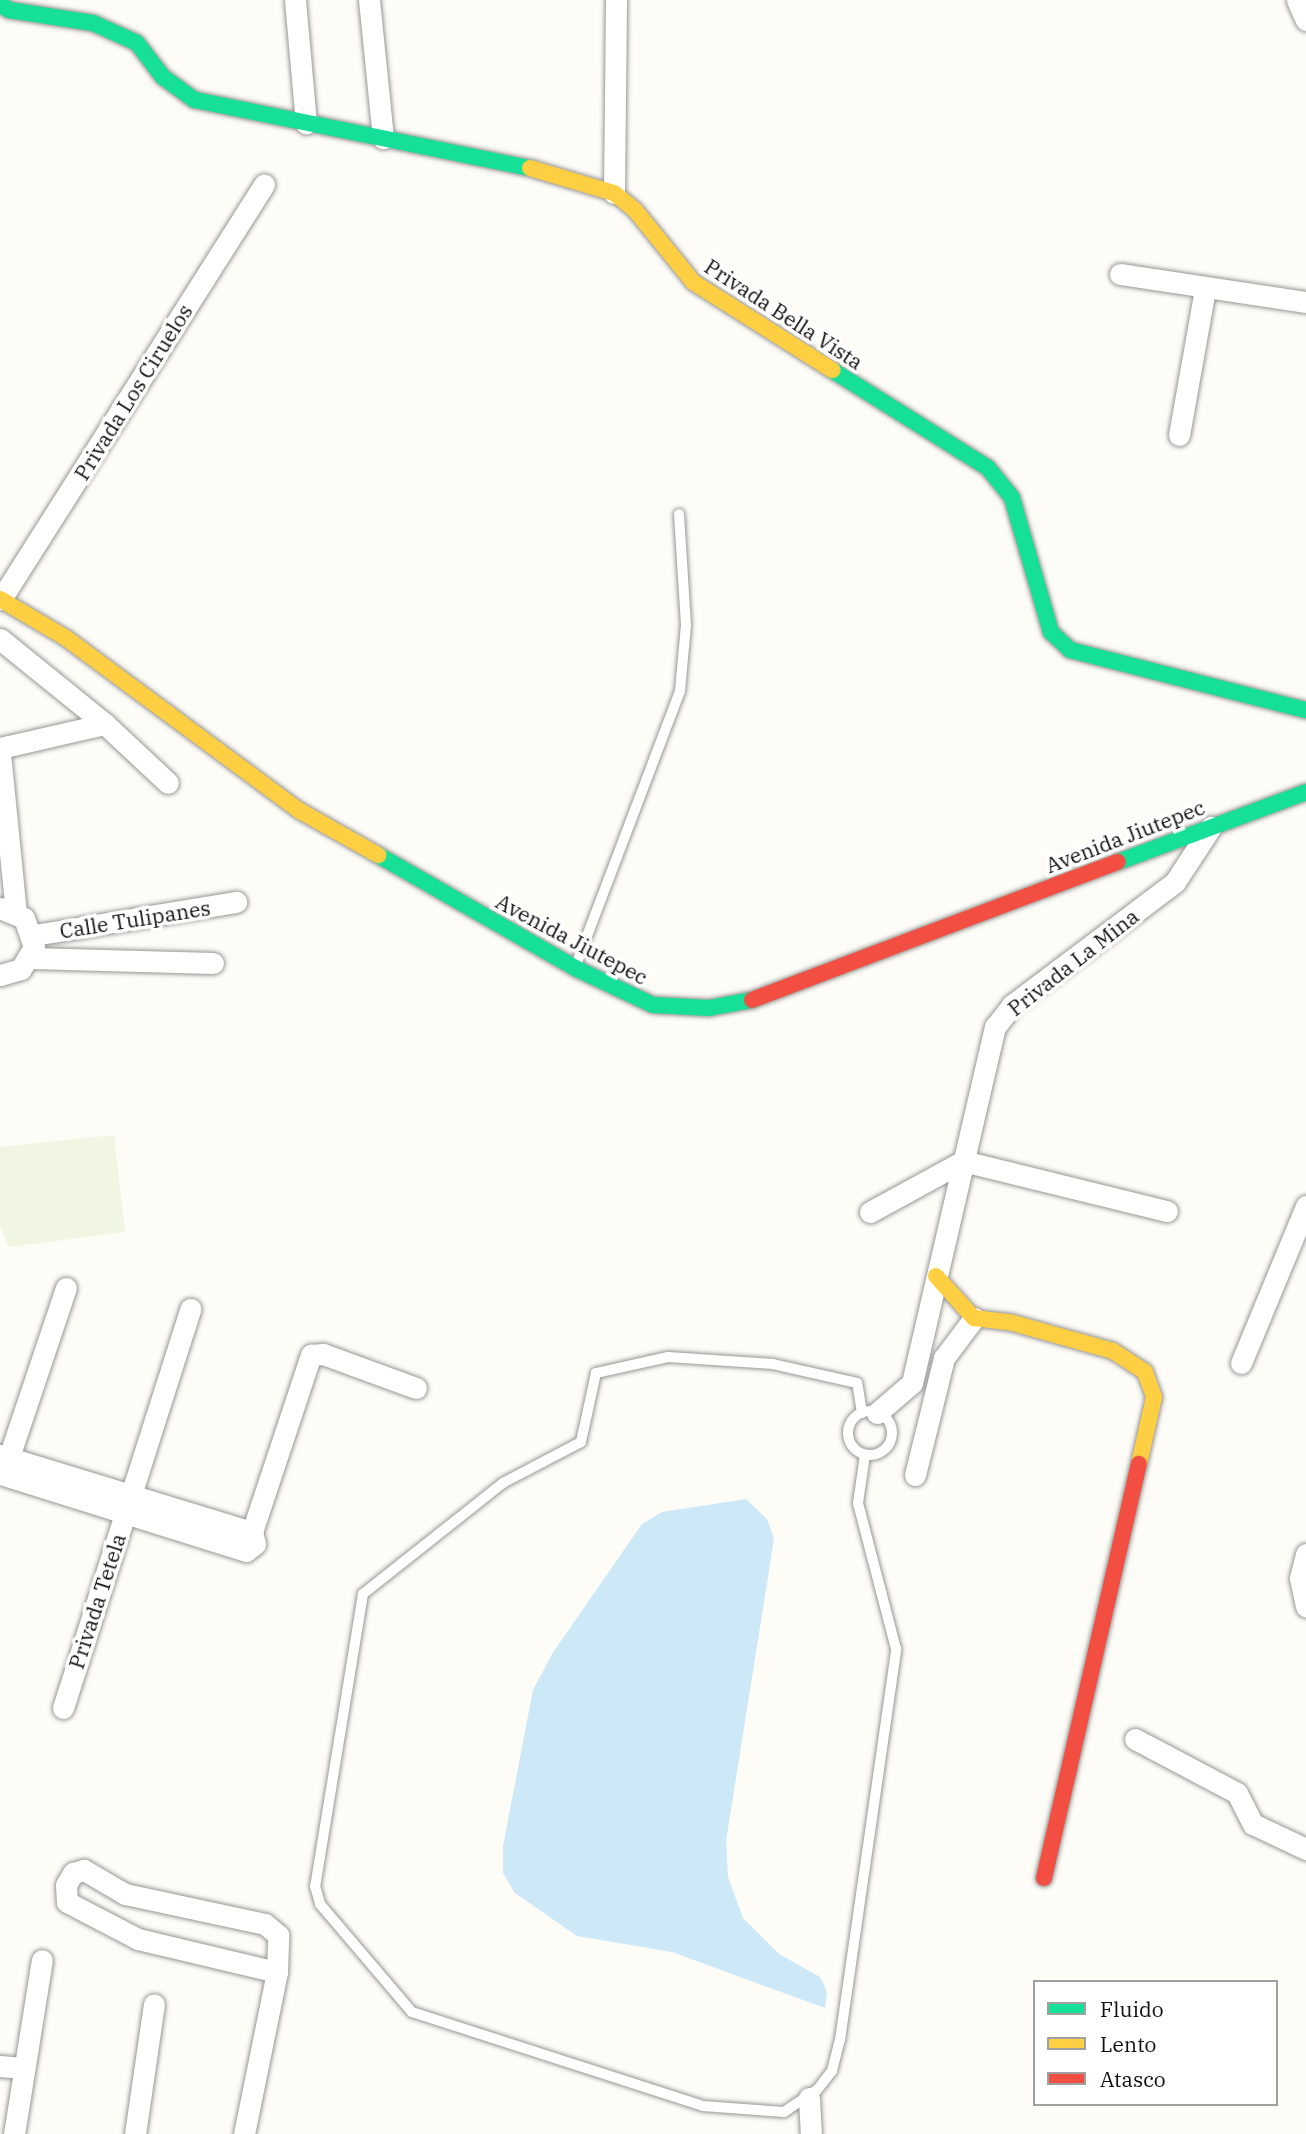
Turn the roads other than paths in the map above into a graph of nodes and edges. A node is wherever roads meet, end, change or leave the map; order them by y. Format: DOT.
graph roads {
  1 [pos="295,0"];
  2 [pos="369,0"];
  3 [pos="616,0"];
  4 [pos="1297,0"];
  5 [pos="0,4"];
  6 [pos="1306,20"];
  7 [pos="306,124"];
  8 [pos="383,138"];
  9 [pos="264,184"];
  10 [pos="614,193"];
  11 [pos="1120,274"];
  12 [pos="1205,289"];
  13 [pos="1306,302"];
  14 [pos="1179,435"];
  15 [pos="679,514"];
  16 [pos="1,599"];
  17 [pos="0,639"];
  18 [pos="1306,710"];
  19 [pos="104,724"];
  20 [pos="0,748"];
  21 [pos="0,753"];
  22 [pos="168,783"];
  23 [pos="1306,792"];
  24 [pos="1213,825"];
  25 [pos="236,902"];
  26 [pos="8,910"];
  27 [pos="34,935"];
  28 [pos="31,958"];
  29 [pos="214,963"];
  30 [pos="575,968"];
  31 [pos="0,975"];
  32 [pos="963,1161"];
  33 [pos="1306,1206"];
  34 [pos="1167,1210"];
  35 [pos="870,1212"];
  36 [pos="936,1276"];
  37 [pos="66,1288"];
  38 [pos="190,1310"];
  39 [pos="974,1318"];
  40 [pos="1241,1363"];
  41 [pos="416,1388"];
  42 [pos="870,1413"];
  43 [pos="865,1455"];
  44 [pos="2,1469"];
  45 [pos="915,1475"];
  46 [pos="128,1504"];
  47 [pos="1306,1554"];
  48 [pos="1303,1601"];
  49 [pos="63,1708"];
  50 [pos="1135,1739"];
  51 [pos="1306,1849"];
  52 [pos="1044,1878"];
  53 [pos="42,1960"];
  54 [pos="277,1972"];
  55 [pos="154,2004"];
  56 [pos="0,2066"];
  57 [pos="23,2068"];
  58 [pos="808,2098"];
  59 [pos="14,2134"];
  60 [pos="135,2134"];
  61 [pos="244,2134"];
  62 [pos="811,2134"];
  1 -- 7 [label="street"];
  2 -- 8 [label="street"];
  3 -- 10 [label="street"];
  4 -- 6 [label="street"];
  5 -- 7 [label="street, Privada Bella Vista"];
  7 -- 8 [label="street, Privada Bella Vista"];
  8 -- 10 [label="street, Privada Bella Vista"];
  9 -- 16 [label="street, Privada Los Ciruelos"];
  10 -- 18 [label="street, Privada Bella Vista"];
  11 -- 12 [label="street"];
  12 -- 13 [label="street"];
  12 -- 14 [label="street"];
  15 -- 30 [label="lane"];
  16 -- 30 [label="street, Avenida Jiutepec"];
  17 -- 19 [label="street"];
  19 -- 20 [label="street"];
  19 -- 22 [label="street"];
  21 -- 26 [label="street"];
  23 -- 24 [label="street, Avenida Jiutepec"];
  24 -- 30 [label="street, Avenida Jiutepec"];
  24 -- 32 [label="street, Privada La Mina"];
  25 -- 27 [label="street, Calle Tulipanes"];
  26 -- 27 [label="street"];
  27 -- 28 [label="street"];
  28 -- 29 [label="street"];
  28 -- 31 [label="street"];
  32 -- 34 [label="street"];
  32 -- 35 [label="street"];
  32 -- 36 [label="street, Privada La Mina"];
  33 -- 40 [label="street"];
  36 -- 39 [label="street"];
  36 -- 42 [label="street, Privada La Mina"];
  37 -- 44 [label="street"];
  38 -- 46 [label="street, Privada Tetela"];
  39 -- 45 [label="street"];
  39 -- 52 [label="street"];
  41 -- 46 [label="street"];
  42 -- 43 [label="lane"];
  42 -- 43 [label="lane"];
  42 -- 58 [label="lane"];
  43 -- 58 [label="lane"];
  44 -- 46 [label="street"];
  46 -- 49 [label="street, Privada Tetela"];
  47 -- 48 [label="street"];
  50 -- 51 [label="street"];
  53 -- 57 [label="street"];
  54 -- 54 [label="street"];
  54 -- 61 [label="street"];
  55 -- 60 [label="street"];
  56 -- 57 [label="street"];
  57 -- 59 [label="street"];
  58 -- 62 [label="street"];
}
